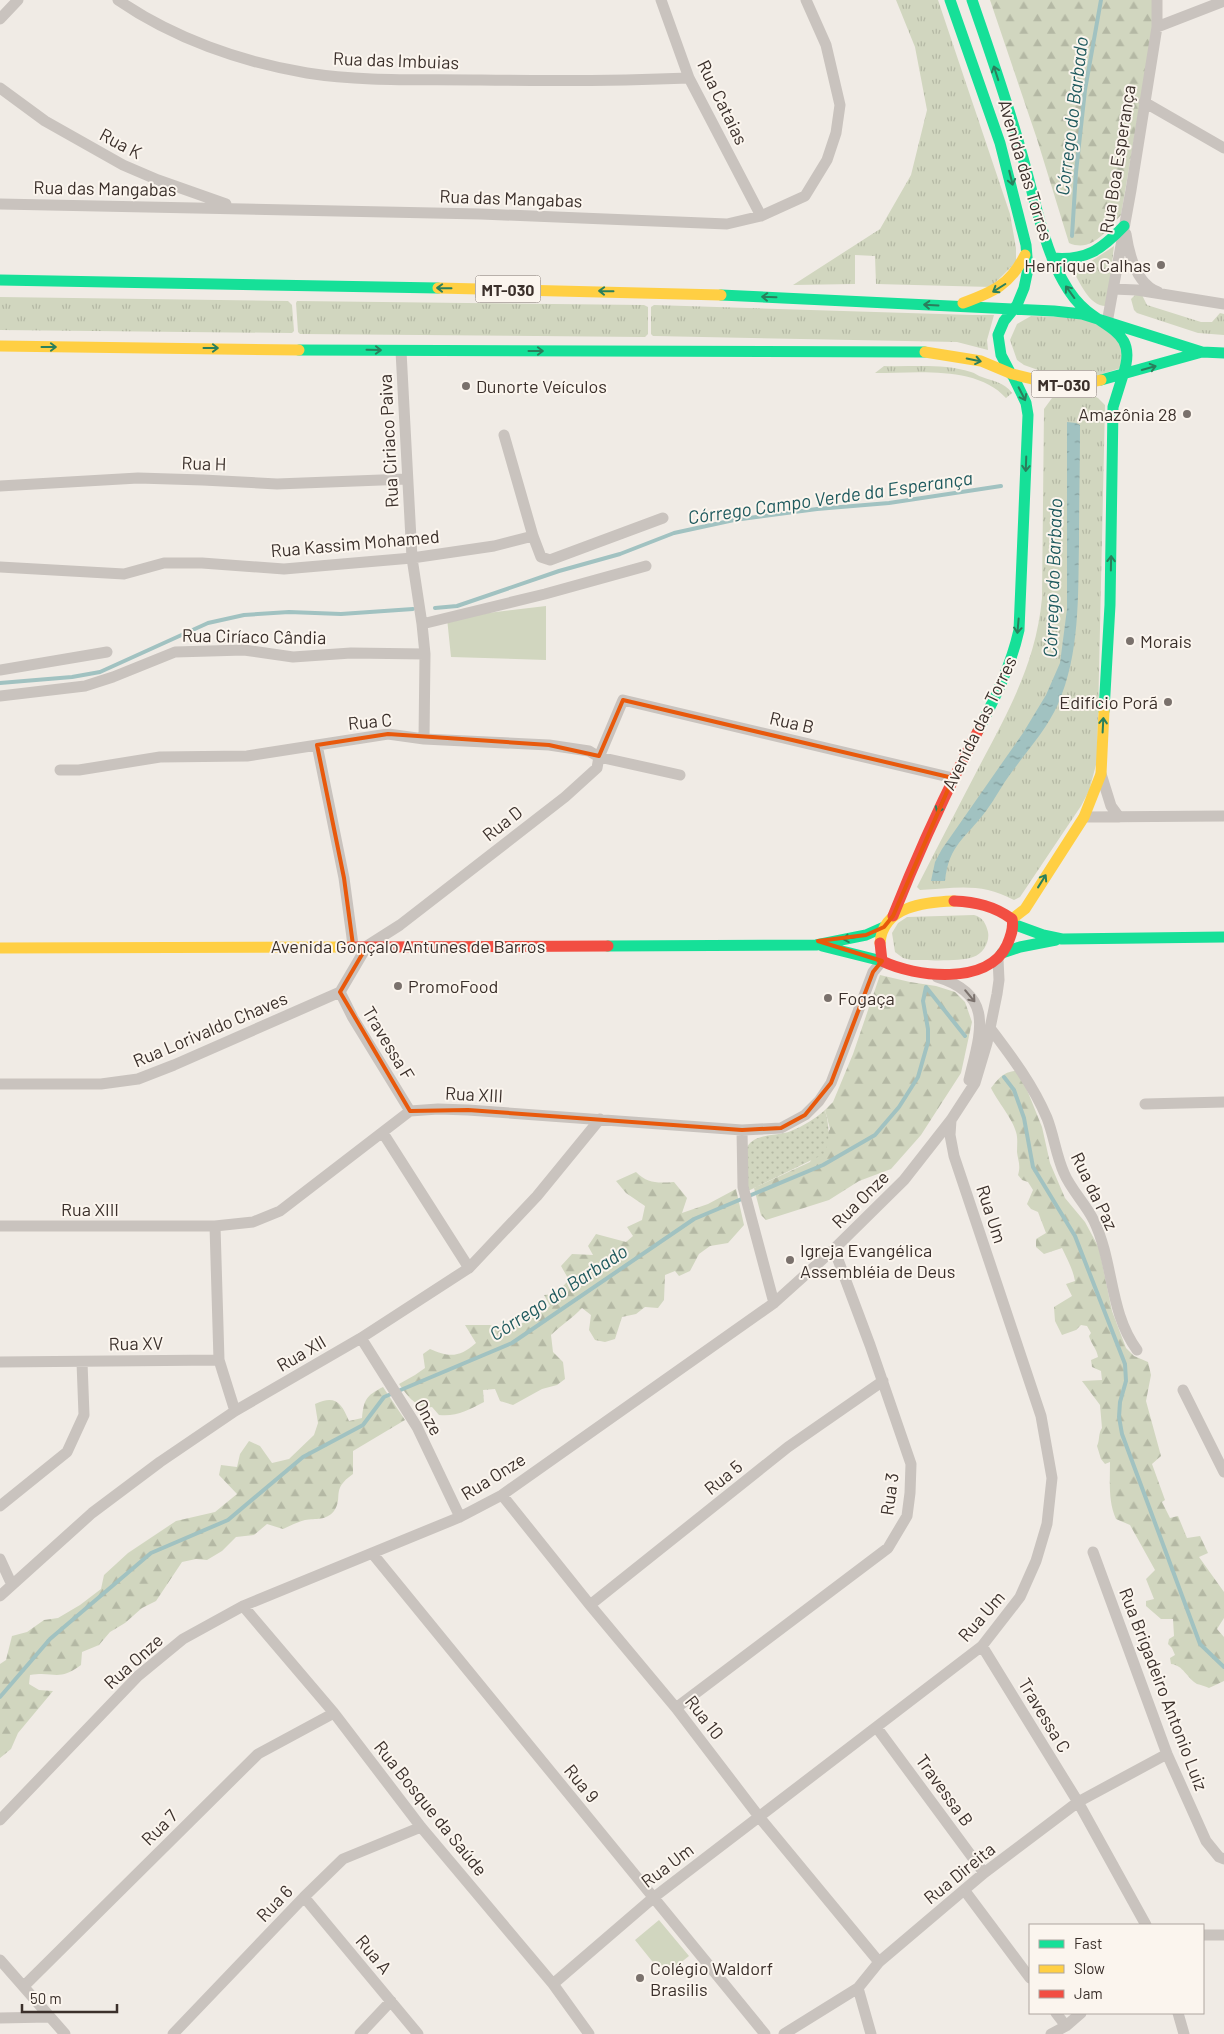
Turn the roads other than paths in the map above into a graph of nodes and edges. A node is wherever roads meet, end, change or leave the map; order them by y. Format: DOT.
graph roads {
  1 [pos="18,0"];
  2 [pos="118,0"];
  3 [pos="661,0"];
  4 [pos="806,0"];
  5 [pos="950,0"];
  6 [pos="972,0"];
  7 [pos="1157,0"];
  8 [pos="1224,1"];
  9 [pos="0,19"];
  10 [pos="1157,28"];
  11 [pos="689,78"];
  12 [pos="0,88"];
  13 [pos="1144,102"];
  14 [pos="1224,148"];
  15 [pos="0,204"];
  16 [pos="237,208"];
  17 [pos="761,216"];
  18 [pos="1124,226"];
  19 [pos="1027,250"];
  20 [pos="1052,258"];
  21 [pos="0,280"];
  22 [pos="1113,289"];
  23 [pos="1167,295"];
  24 [pos="1224,304"];
  25 [pos="954,306"];
  26 [pos="1015,309"];
  27 [pos="1107,323"];
  28 [pos="0,346"];
  29 [pos="401,351"];
  30 [pos="1202,352"];
  31 [pos="1224,353"];
  32 [pos="1012,374"];
  33 [pos="1123,375"];
  34 [pos="504,435"];
  35 [pos="407,479"];
  36 [pos="0,486"];
  37 [pos="663,518"];
  38 [pos="533,536"];
  39 [pos="412,558"];
  40 [pos="646,566"];
  41 [pos="0,567"];
  42 [pos="422,624"];
  43 [pos="107,652"];
  44 [pos="425,654"];
  45 [pos="0,670"];
  46 [pos="0,696"];
  47 [pos="623,700"];
  48 [pos="424,739"];
  49 [pos="316,745"];
  50 [pos="599,758"];
  51 [pos="60,770"];
  52 [pos="1100,774"];
  53 [pos="680,775"];
  54 [pos="953,778"];
  55 [pos="1224,816"];
  56 [pos="1084,817"];
  57 [pos="1118,817"];
  58 [pos="893,916"];
  59 [pos="1013,921"];
  60 [pos="884,927"];
  61 [pos="1224,937"];
  62 [pos="1062,939"];
  63 [pos="353,945"];
  64 [pos="816,945"];
  65 [pos="367,946"];
  66 [pos="0,948"];
  67 [pos="1000,956"];
  68 [pos="882,961"];
  69 [pos="928,974"];
  70 [pos="340,992"];
  71 [pos="990,1028"];
  72 [pos="0,1084"];
  73 [pos="965,1099"];
  74 [pos="1224,1102"];
  75 [pos="1145,1104"];
  76 [pos="410,1111"];
  77 [pos="600,1119"];
  78 [pos="951,1120"];
  79 [pos="742,1130"];
  80 [pos="383,1133"];
  81 [pos="0,1226"];
  82 [pos="215,1226"];
  83 [pos="834,1249"];
  84 [pos="470,1268"];
  85 [pos="774,1303"];
  86 [pos="361,1338"];
  87 [pos="1137,1350"];
  88 [pos="219,1360"];
  89 [pos="0,1362"];
  90 [pos="82,1362"];
  91 [pos="883,1381"];
  92 [pos="1182,1390"];
  93 [pos="235,1411"];
  94 [pos="1224,1472"];
  95 [pos="502,1495"];
  96 [pos="0,1506"];
  97 [pos="460,1517"];
  98 [pos="1093,1552"];
  99 [pos="372,1553"];
  100 [pos="0,1559"];
  101 [pos="12,1585"];
  102 [pos="0,1596"];
  103 [pos="590,1605"];
  104 [pos="243,1606"];
  105 [pos="982,1646"];
  106 [pos="676,1708"];
  107 [pos="334,1713"];
  108 [pos="877,1728"];
  109 [pos="1167,1754"];
  110 [pos="1078,1802"];
  111 [pos="760,1818"];
  112 [pos="0,1820"];
  113 [pos="421,1827"];
  114 [pos="1224,1859"];
  115 [pos="984,1873"];
  116 [pos="965,1890"];
  117 [pos="304,1897"];
  118 [pos="653,1898"];
  119 [pos="1145,1924"];
  120 [pos="1223,1933"];
  121 [pos="1204,1935"];
  122 [pos="0,1960"];
  123 [pos="879,1962"];
  124 [pos="1029,1977"];
  125 [pos="553,1984"];
  126 [pos="24,1986"];
  127 [pos="858,1988"];
  128 [pos="390,2001"];
  129 [pos="1057,2014"];
  130 [pos="1080,2014"];
  131 [pos="1178,2014"];
  132 [pos="49,2017"];
  133 [pos="0,2018"];
  134 [pos="1066,2026"];
  135 [pos="65,2034"];
  136 [pos="173,2034"];
  137 [pos="360,2034"];
  138 [pos="418,2034"];
  139 [pos="590,2034"];
  140 [pos="765,2034"];
  141 [pos="784,2034"];
  142 [pos="871,2034"];
  143 [pos="1051,2034"];
  144 [pos="1184,2034"];
  1 -- 9 [label="street"];
  2 -- 11 [label="street, Rua das Imbuias"];
  3 -- 11 [label="street, Rua Cataias"];
  4 -- 17 [label="street, Rua das Mangabas"];
  5 -- 19 [label="main road, Avenida das Torres, one-way"];
  20 -- 6 [label="main road, Avenida das Torres, one-way"];
  7 -- 10 [label="street, Rua Boa Esperança"];
  8 -- 10 [label="street"];
  10 -- 13 [label="street, Rua Boa Esperança"];
  11 -- 17 [label="street, Rua Cataias"];
  12 -- 16 [label="street, Rua K"];
  13 -- 14 [label="street"];
  13 -- 18 [label="street, Rua Boa Esperança"];
  15 -- 16 [label="street, Rua das Mangabas"];
  16 -- 17 [label="street, Rua das Mangabas"];
  18 -- 20 [label="main road"];
  18 -- 22 [label="street, Rua Boa Esperança"];
  18 -- 23 [label="street"];
  19 -- 25 [label="main road, one-way"];
  19 -- 26 [label="main road, Avenida das Torres"];
  27 -- 20 [label="main road, Avenida das Torres, one-way"];
  25 -- 21 [label="main road, MT-030, one-way"];
  22 -- 23 [label="street"];
  22 -- 27 [label="street, Rua Boa Esperança"];
  23 -- 24 [label="street"];
  25 -- 26 [label="main road, MT-030"];
  26 -- 27 [label="main road, MT-030"];
  26 -- 32 [label="main road, Avenida das Torres"];
  27 -- 30 [label="main road, MT-030"];
  27 -- 33 [label="main road"];
  28 -- 29 [label="main road, MT-030, one-way"];
  29 -- 32 [label="main road, MT-030, one-way"];
  29 -- 35 [label="street, Rua Ciriaco Paiva"];
  30 -- 31 [label="main road, MT-030"];
  33 -- 30 [label="main road, MT-030, one-way"];
  32 -- 33 [label="main road, MT-030"];
  32 -- 54 [label="main road, Avenida das Torres, one-way"];
  52 -- 33 [label="main road, one-way"];
  34 -- 38 [label="street"];
  35 -- 36 [label="street, Rua H"];
  35 -- 39 [label="street, Rua Ciriaco Paiva"];
  37 -- 38 [label="street"];
  38 -- 39 [label="street, Rua Kassim Mohamed"];
  39 -- 41 [label="street, Rua Kassim Mohamed"];
  39 -- 42 [label="street, Rua Ciriaco Paiva"];
  40 -- 42 [label="street"];
  42 -- 44 [label="street, Rua Ciriaco Paiva"];
  43 -- 45 [label="street"];
  44 -- 46 [label="street, Rua Ciríaco Cândia"];
  44 -- 48 [label="street, Rua Ciriaco Paiva"];
  47 -- 50 [label="street, Rua D"];
  47 -- 54 [label="street, Rua B"];
  48 -- 49 [label="street, Rua C"];
  48 -- 50 [label="street, Rua C"];
  49 -- 51 [label="street, Rua C"];
  49 -- 63 [label="street"];
  50 -- 53 [label="street, Rua C"];
  50 -- 65 [label="street, Rua D"];
  52 -- 56 [label="main road"];
  52 -- 57 [label="street"];
  54 -- 58 [label="main road, Avenida das Torres, one-way"];
  55 -- 57 [label="street"];
  56 -- 57 [label="street"];
  59 -- 56 [label="main road, one-way"];
  58 -- 59 [label="main road, Avenida Gonçalo Antunes de Barros"];
  58 -- 60 [label="main road, Avenida Gonçalo Antunes de Barros"];
  59 -- 62 [label="main road, Avenida Gonçalo Antunes de Barros"];
  59 -- 67 [label="main road"];
  60 -- 64 [label="main road, Avenida Gonçalo Antunes de Barros, one-way"];
  60 -- 68 [label="main road, Avenida Gonçalo Antunes de Barros"];
  61 -- 62 [label="main road, Avenida Gonçalo Antunes de Barros"];
  62 -- 67 [label="main road, Avenida Gonçalo Antunes de Barros"];
  63 -- 65 [label="main road, Avenida Gonçalo Antunes de Barros"];
  63 -- 66 [label="main road, Avenida Gonçalo Antunes de Barros"];
  64 -- 65 [label="main road, Avenida Gonçalo Antunes de Barros"];
  64 -- 68 [label="main road, Avenida Gonçalo Antunes de Barros"];
  65 -- 70 [label="street"];
  67 -- 69 [label="main road, Avenida Gonçalo Antunes de Barros"];
  67 -- 71 [label="street, Rua Onze"];
  68 -- 69 [label="main road, Avenida Gonçalo Antunes de Barros"];
  68 -- 79 [label="street, Rua XIII"];
  69 -- 73 [label="street, Rua Onze, one-way"];
  70 -- 72 [label="street, Rua Lorivaldo Chaves"];
  70 -- 76 [label="street, Travessa F"];
  71 -- 73 [label="street, Rua Onze"];
  71 -- 87 [label="street, Rua da Paz"];
  73 -- 78 [label="street, Rua Onze"];
  74 -- 75 [label="street"];
  76 -- 77 [label="street, Rua XIII"];
  76 -- 80 [label="street, Rua XIII"];
  77 -- 79 [label="street, Rua XIII"];
  77 -- 84 [label="street, Rua XII"];
  78 -- 83 [label="street, Rua Onze"];
  78 -- 105 [label="street, Rua Um"];
  79 -- 85 [label="street"];
  80 -- 82 [label="street, Rua XIII"];
  80 -- 84 [label="street"];
  81 -- 82 [label="street, Rua XIII"];
  82 -- 88 [label="street"];
  83 -- 85 [label="street, Rua Onze"];
  83 -- 91 [label="street, Rua 3"];
  84 -- 86 [label="street, Rua XII"];
  85 -- 95 [label="street, Rua Onze"];
  86 -- 93 [label="street, Rua XII"];
  86 -- 97 [label="street, Onze"];
  88 -- 90 [label="street, Rua XV"];
  88 -- 93 [label="street"];
  89 -- 90 [label="street, Rua XV"];
  90 -- 96 [label="street"];
  91 -- 103 [label="street, Rua 5"];
  91 -- 106 [label="street, Rua 3"];
  92 -- 94 [label="street"];
  93 -- 101 [label="street, Rua XII"];
  95 -- 97 [label="street, Rua Onze"];
  95 -- 103 [label="street, Rua 10"];
  97 -- 99 [label="street, Rua Onze"];
  98 -- 109 [label="street, Rua Brigadeiro Antonio Luiz"];
  99 -- 104 [label="street, Rua Onze"];
  99 -- 118 [label="street, Rua 9"];
  100 -- 101 [label="street"];
  101 -- 102 [label="street, Rua XII"];
  103 -- 106 [label="street, Rua 10"];
  104 -- 107 [label="street, Rua Bosque da Saúde"];
  104 -- 112 [label="street, Rua Onze"];
  105 -- 108 [label="street, Rua Um"];
  105 -- 110 [label="street, Travessa C"];
  106 -- 111 [label="street, Rua 10"];
  107 -- 113 [label="street, Rua Bosque da Saúde"];
  107 -- 126 [label="street, Rua 7"];
  108 -- 111 [label="street, Rua Um"];
  108 -- 115 [label="street, Travessa B"];
  109 -- 110 [label="street, Rua Direita"];
  109 -- 114 [label="street, Rua Brigadeiro Antonio Luiz"];
  110 -- 115 [label="street, Rua Direita"];
  110 -- 119 [label="street, Travessa C"];
  111 -- 118 [label="street, Rua Um"];
  111 -- 123 [label="street, Rua 10"];
  113 -- 117 [label="street, Rua 6"];
  113 -- 125 [label="street, Rua Bosque da Saúde"];
  115 -- 116 [label="street, Rua Direita"];
  116 -- 123 [label="street, Rua Direita"];
  116 -- 124 [label="street"];
  117 -- 128 [label="street, Rua A"];
  117 -- 136 [label="street, Rua 6"];
  118 -- 125 [label="street, Rua Um"];
  118 -- 140 [label="street, Rua 9"];
  120 -- 121 [label="street"];
  122 -- 126 [label="street"];
  123 -- 127 [label="street, Rua Direita"];
  125 -- 139 [label="street, Rua Bosque da Saúde"];
  126 -- 132 [label="street"];
  127 -- 141 [label="street, Rua Direita"];
  127 -- 142 [label="street"];
  128 -- 137 [label="street"];
  128 -- 138 [label="street, Rua A"];
  129 -- 134 [label="street"];
  130 -- 134 [label="street"];
  131 -- 144 [label="street"];
  132 -- 133 [label="street"];
  132 -- 135 [label="street"];
  134 -- 143 [label="street"];
}
